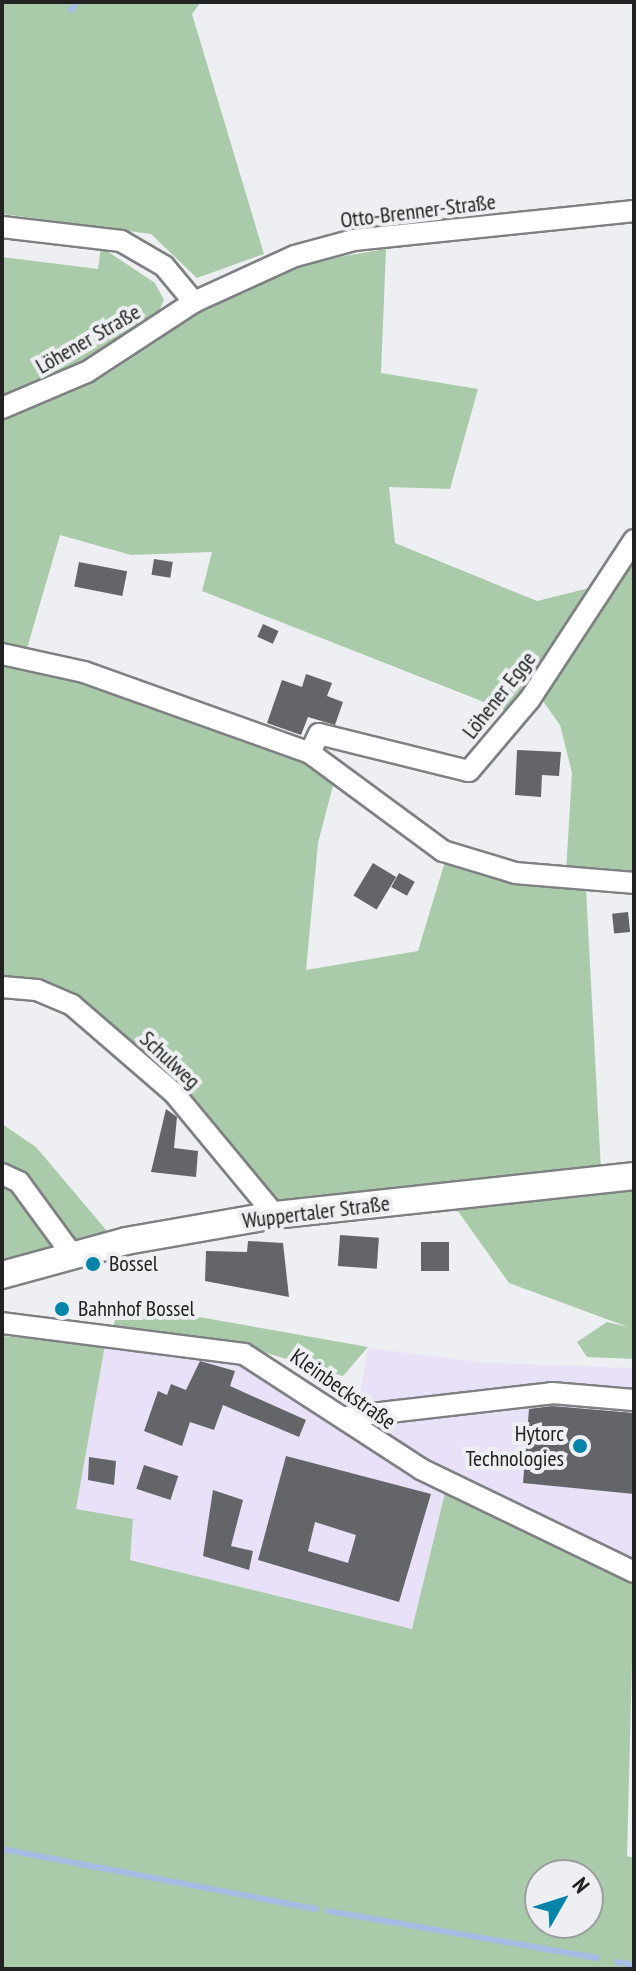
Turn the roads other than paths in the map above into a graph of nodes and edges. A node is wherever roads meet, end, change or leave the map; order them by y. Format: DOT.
graph roads {
  1 [pos="634,211"];
  2 [pos="2,227"];
  3 [pos="194,302"];
  4 [pos="2,408"];
  5 [pos="634,540"];
  6 [pos="2,654"];
  7 [pos="310,753"];
  8 [pos="634,883"];
  9 [pos="2,987"];
  10 [pos="2,1174"];
  11 [pos="634,1176"];
  12 [pos="275,1215"];
  13 [pos="71,1253"];
  14 [pos="2,1275"];
  15 [pos="2,1323"];
  16 [pos="634,1400"];
  17 [pos="346,1417"];
  18 [pos="634,1572"];
  1 -- 3 [label="street, Otto-Brenner-Straße"];
  2 -- 3 [label="street"];
  3 -- 4 [label="street, Löhener Straße"];
  5 -- 7 [label="street, Löhener Egge"];
  6 -- 7 [label="street"];
  7 -- 8 [label="street"];
  9 -- 12 [label="street, Schulweg"];
  10 -- 13 [label="street"];
  11 -- 12 [label="main road, Wuppertaler Straße"];
  12 -- 13 [label="main road, Wuppertaler Straße"];
  13 -- 14 [label="main road, Wuppertaler Straße"];
  15 -- 17 [label="street, Kleinbeckstraße"];
  16 -- 17 [label="street"];
  17 -- 18 [label="street, Kleinbeckstraße"];
}
